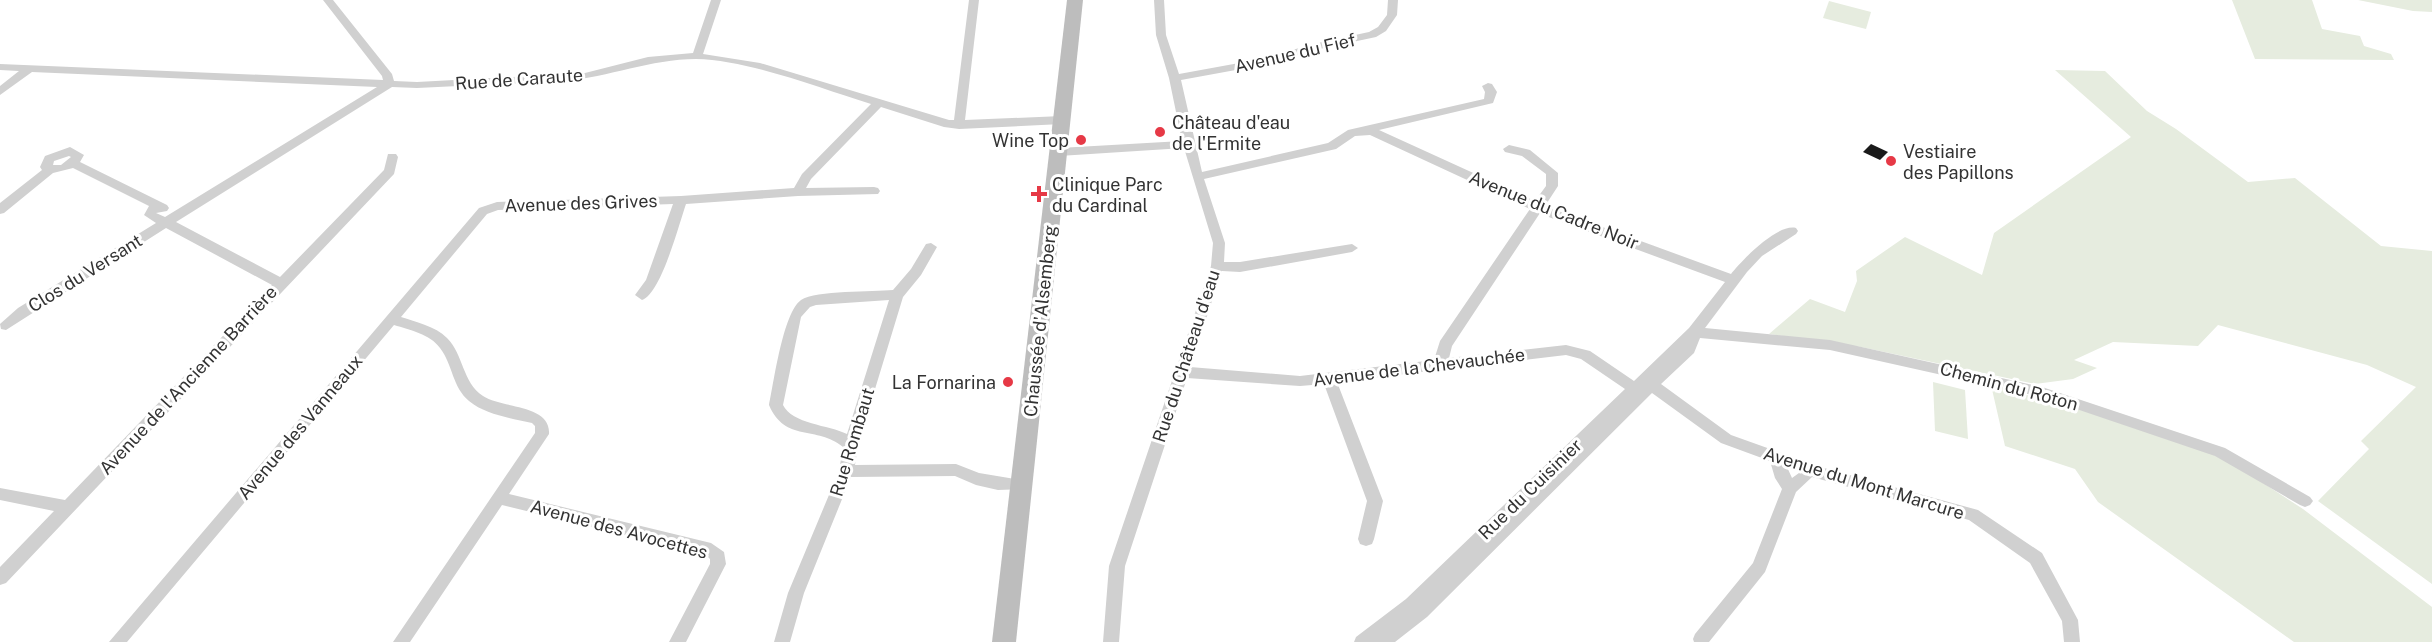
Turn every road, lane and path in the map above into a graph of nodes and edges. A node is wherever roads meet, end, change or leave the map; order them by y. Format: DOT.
graph roads {
  1 [pos="328,0"];
  2 [pos="716,0"];
  3 [pos="974,0"];
  4 [pos="1075,0"];
  5 [pos="1159,0"];
  6 [pos="1393,0"];
  7 [pos="698,56"];
  8 [pos="0,67"];
  9 [pos="27,69"];
  10 [pos="1175,78"];
  11 [pos="389,84"];
  12 [pos="1488,86"];
  13 [pos="0,92"];
  14 [pos="878,103"];
  15 [pos="1062,120"];
  16 [pos="959,125"];
  17 [pos="1372,132"];
  18 [pos="1188,144"];
  19 [pos="1509,149"];
  20 [pos="1059,152"];
  21 [pos="392,158"];
  22 [pos="1198,177"];
  23 [pos="874,191"];
  24 [pos="798,192"];
  25 [pos="681,200"];
  26 [pos="1536,206"];
  27 [pos="0,210"];
  28 [pos="483,211"];
  29 [pos="171,219"];
  30 [pos="1792,231"];
  31 [pos="931,247"];
  32 [pos="1352,248"];
  33 [pos="1216,266"];
  34 [pos="1734,280"];
  35 [pos="281,284"];
  36 [pos="642,295"];
  37 [pos="897,295"];
  38 [pos="392,319"];
  39 [pos="6,325"];
  40 [pos="1694,332"];
  41 [pos="1440,364"];
  42 [pos="1182,372"];
  43 [pos="1329,380"];
  44 [pos="1643,387"];
  45 [pos="851,445"];
  46 [pos="1778,460"];
  47 [pos="1807,470"];
  48 [pos="846,471"];
  49 [pos="1022,485"];
  50 [pos="1790,488"];
  51 [pos="0,494"];
  52 [pos="498,498"];
  53 [pos="2305,501"];
  54 [pos="67,507"];
  55 [pos="1366,538"];
  56 [pos="0,578"];
  57 [pos="1701,639"];
  58 [pos="117,642"];
  59 [pos="401,642"];
  60 [pos="677,642"];
  61 [pos="782,642"];
  62 [pos="1004,642"];
  63 [pos="1111,642"];
  64 [pos="1362,642"];
  65 [pos="1382,642"];
  66 [pos="2072,642"];
  1 -- 11 [label="street"];
  2 -- 7 [label="street"];
  3 -- 16 [label="street"];
  4 -- 15 [label="main road, Chaussée d'Alsemberg"];
  5 -- 10 [label="street, Rue du Château d'eau"];
  6 -- 10 [label="street, Avenue du Fief"];
  7 -- 11 [label="street, Rue de Caraute"];
  7 -- 14 [label="street, Rue de Caraute"];
  8 -- 9 [label="street, Rue de Caraute"];
  9 -- 11 [label="street, Rue de Caraute"];
  9 -- 13 [label="street"];
  10 -- 18 [label="street, Rue du Château d'eau"];
  11 -- 29 [label="street"];
  12 -- 17 [label="street"];
  14 -- 16 [label="street, Rue de Caraute"];
  14 -- 24 [label="street"];
  15 -- 16 [label="street, Rue de Caraute"];
  15 -- 20 [label="main road, Chaussée d'Alsemberg"];
  17 -- 22 [label="street"];
  17 -- 26 [label="street, Avenue du Cadre Noir"];
  18 -- 20 [label="street"];
  18 -- 22 [label="street, Rue du Château d'eau"];
  19 -- 26 [label="street"];
  20 -- 49 [label="main road, Chaussée d'Alsemberg"];
  21 -- 35 [label="street"];
  22 -- 33 [label="street, Rue du Château d'eau"];
  23 -- 24 [label="street, Avenue des Grives"];
  24 -- 25 [label="street, Avenue des Grives"];
  25 -- 28 [label="street, Avenue des Grives"];
  25 -- 36 [label="street, Avenue des Grives"];
  26 -- 34 [label="street, Avenue du Cadre Noir"];
  26 -- 41 [label="street"];
  27 -- 29 [label="street"];
  28 -- 38 [label="street, Avenue des Vanneaux"];
  29 -- 35 [label="street, Avenue de l'Ancienne Barrière"];
  29 -- 39 [label="street, Clos du Versant"];
  30 -- 34 [label="street, Rue du Cuisinier"];
  31 -- 37 [label="street, Rue Rombaut"];
  32 -- 33 [label="street"];
  33 -- 42 [label="street, Rue du Château d'eau"];
  34 -- 40 [label="street, Rue du Cuisinier"];
  35 -- 54 [label="street, Avenue de l'Ancienne Barrière"];
  37 -- 45 [label="street, Rue Rombaut"];
  37 -- 45 [label="street"];
  38 -- 52 [label="street"];
  38 -- 58 [label="street, Avenue des Vanneaux"];
  40 -- 44 [label="street, Rue du Cuisinier"];
  40 -- 53 [label="street, Chemin du Roton"];
  41 -- 43 [label="street, Avenue de la Chevauchée"];
  41 -- 44 [label="street, Avenue de la Chevauchée"];
  42 -- 43 [label="street, Avenue de la Chevauchée"];
  42 -- 63 [label="street, Rue du Château d'eau"];
  43 -- 55 [label="street"];
  44 -- 46 [label="street, Avenue du Mont Marcure"];
  44 -- 64 [label="street, Rue du Cuisinier"];
  44 -- 65 [label="street, Rue du Cuisinier"];
  45 -- 48 [label="street, Rue Rombaut"];
  46 -- 47 [label="street, Avenue du Mont Marcure"];
  46 -- 50 [label="street"];
  47 -- 50 [label="street"];
  47 -- 66 [label="street, Avenue du Mont Marcure"];
  48 -- 49 [label="street"];
  48 -- 61 [label="street, Rue Rombaut"];
  49 -- 62 [label="main road, Chaussée d'Alsemberg"];
  50 -- 57 [label="street"];
  51 -- 54 [label="street"];
  52 -- 59 [label="street"];
  52 -- 60 [label="street, Avenue des Avocettes"];
  54 -- 56 [label="street, Avenue de l'Ancienne Barrière"];
}
